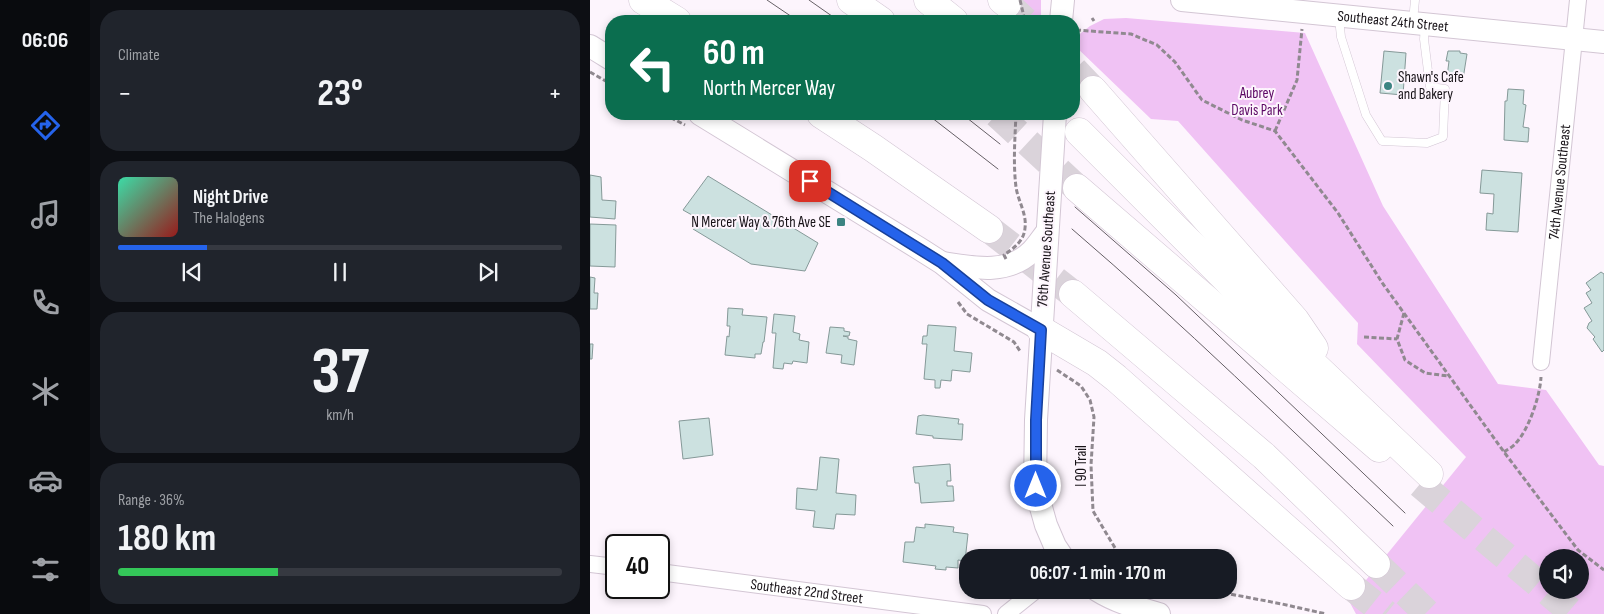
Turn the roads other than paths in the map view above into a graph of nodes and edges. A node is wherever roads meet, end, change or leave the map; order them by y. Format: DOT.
graph roads {
  1 [pos="643,0"];
  2 [pos="675,0"];
  3 [pos="851,0"];
  4 [pos="928,0"];
  5 [pos="1063,0"];
  6 [pos="1415,0"];
  7 [pos="1578,0"];
  8 [pos="1196,1"];
  9 [pos="667,15"];
  10 [pos="689,15"];
  11 [pos="872,15"];
  12 [pos="947,15"];
  13 [pos="1067,15"];
  14 [pos="1339,16"];
  15 [pos="1419,24"];
  16 [pos="1574,40"];
  17 [pos="1604,42"];
  18 [pos="590,46"];
  19 [pos="605,55"];
  20 [pos="1093,90"];
  21 [pos="710,120"];
  22 [pos="830,120"];
  23 [pos="1055,120"];
  24 [pos="1079,132"];
  25 [pos="1077,188"];
  26 [pos="989,230"];
  27 [pos="1047,232"];
  28 [pos="942,263"];
  29 [pos="1073,294"];
  30 [pos="1024,337"];
  31 [pos="1541,362"];
  32 [pos="1343,390"];
  33 [pos="1057,549"];
  34 [pos="590,564"];
  35 [pos="1376,564"];
  36 [pos="605,566"];
  37 [pos="670,573"];
  38 [pos="1351,586"];
  39 [pos="1025,599"];
  40 [pos="1113,599"];
  41 [pos="983,614"];
  42 [pos="1006,614"];
  43 [pos="1159,614"];
  1 -- 9 [label="highway"];
  2 -- 10 [label="highway"];
  3 -- 11 [label="highway"];
  4 -- 12 [label="highway"];
  5 -- 13 [label="street"];
  6 -- 15 [label="lane"];
  7 -- 16 [label="street, 74th Avenue Southeast"];
  8 -- 14 [label="street, Southeast 24th Street"];
  14 -- 15 [label="street, Southeast 24th Street"];
  14 -- 15 [label="lane"];
  15 -- 16 [label="street, Southeast 24th Street"];
  16 -- 17 [label="street, Southeast 24th Street"];
  16 -- 31 [label="street, 74th Avenue Southeast"];
  18 -- 19 [label="street"];
  20 -- 32 [label="highway"];
  21 -- 28 [label="street"];
  22 -- 26 [label="highway"];
  23 -- 27 [label="street, 76th Avenue Southeast"];
  24 -- 32 [label="highway"];
  25 -- 32 [label="highway"];
  27 -- 28 [label="street"];
  27 -- 30 [label="street, 76th Avenue Southeast"];
  28 -- 30 [label="street"];
  29 -- 35 [label="highway"];
  30 -- 33 [label="street, 76th Avenue Southeast"];
  30 -- 38 [label="highway"];
  34 -- 36 [label="street"];
  37 -- 41 [label="street, Southeast 22nd Street"];
  39 -- 42 [label="street"];
  40 -- 43 [label="street"];
}
